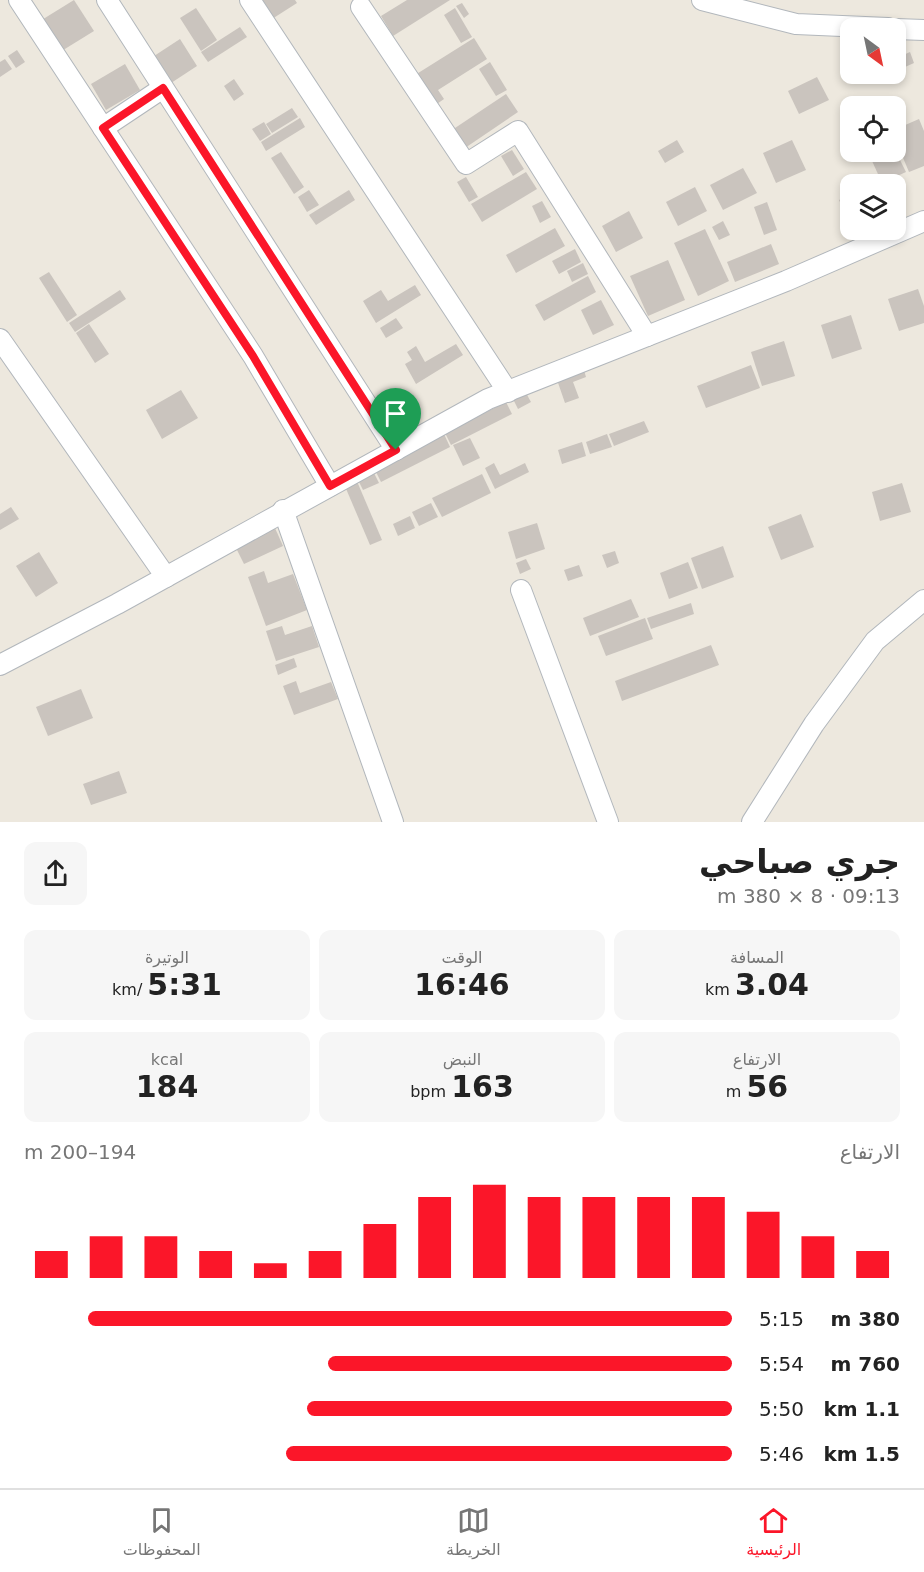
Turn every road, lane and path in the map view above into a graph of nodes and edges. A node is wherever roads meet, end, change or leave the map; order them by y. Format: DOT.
graph roads {
  1 [pos="19,0"];
  2 [pos="107,0"];
  3 [pos="250,0"];
  4 [pos="702,0"];
  5 [pos="361,7"];
  6 [pos="840,26"];
  7 [pos="906,29"];
  8 [pos="924,30"];
  9 [pos="163,88"];
  10 [pos="103,128"];
  11 [pos="924,221"];
  12 [pos="647,336"];
  13 [pos="0,339"];
  14 [pos="508,392"];
  15 [pos="396,450"];
  16 [pos="330,486"];
  17 [pos="283,510"];
  18 [pos="166,577"];
  19 [pos="521,590"];
  20 [pos="924,600"];
  21 [pos="0,665"];
  22 [pos="393,822"];
  23 [pos="608,822"];
  24 [pos="752,822"];
  1 -- 10 [label="street"];
  2 -- 9 [label="street"];
  3 -- 14 [label="street"];
  4 -- 6 [label="street"];
  5 -- 12 [label="street"];
  7 -- 8 [label="street"];
  9 -- 10 [label="street"];
  9 -- 15 [label="street"];
  10 -- 16 [label="street"];
  11 -- 12 [label="street"];
  12 -- 14 [label="street"];
  13 -- 18 [label="street"];
  14 -- 15 [label="street"];
  15 -- 16 [label="street"];
  16 -- 17 [label="street"];
  17 -- 18 [label="street"];
  17 -- 22 [label="street"];
  18 -- 21 [label="street"];
  19 -- 23 [label="street"];
  20 -- 24 [label="street"];
}
